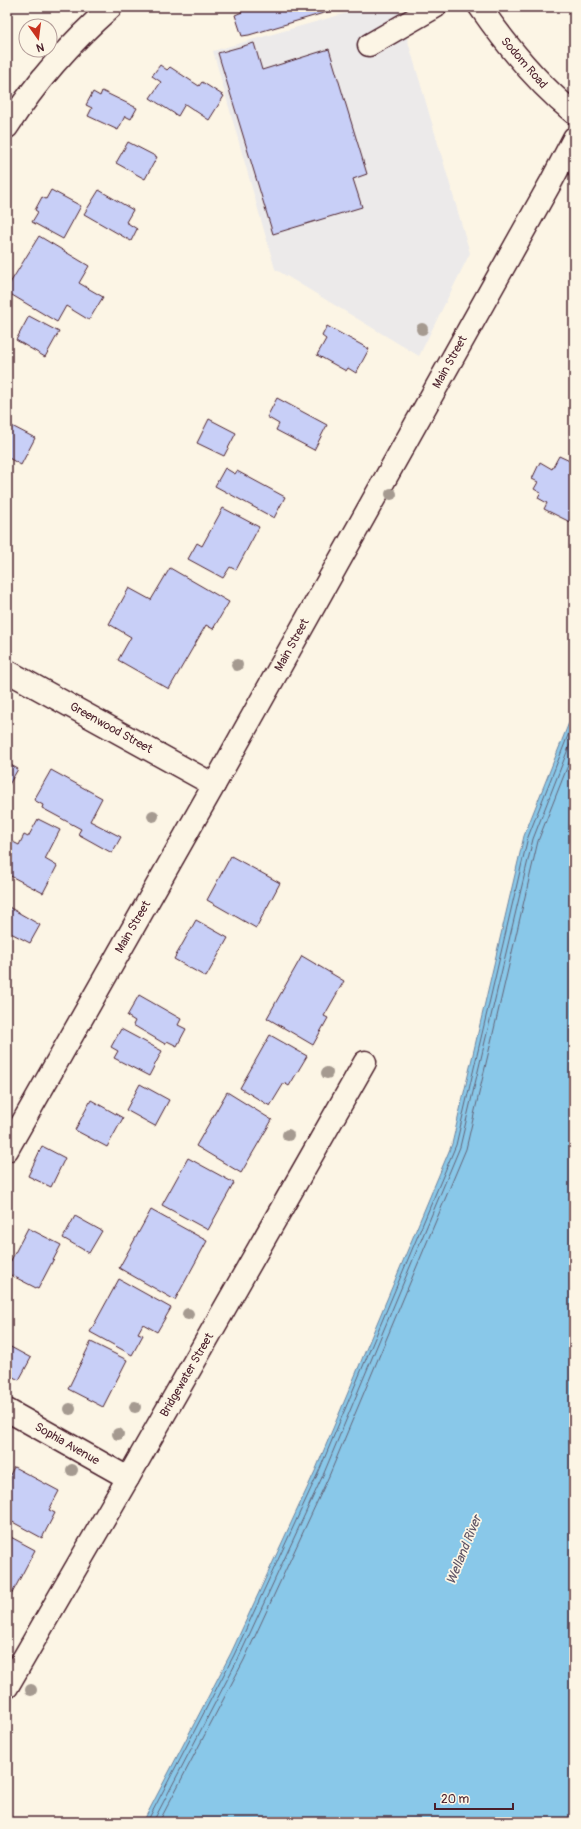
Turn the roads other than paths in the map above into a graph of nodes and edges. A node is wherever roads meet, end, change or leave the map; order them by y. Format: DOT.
graph roads {
  1 [pos="111,7"];
  2 [pos="435,7"];
  3 [pos="480,7"];
  4 [pos="369,45"];
  5 [pos="574,113"];
  6 [pos="7,127"];
  7 [pos="574,138"];
  8 [pos="7,671"];
  9 [pos="214,785"];
  10 [pos="365,1062"];
  11 [pos="7,1150"];
  12 [pos="7,1410"];
  13 [pos="128,1478"];
  14 [pos="7,1687"];
  1 -- 6 [label="main road"];
  2 -- 4 [label="main road"];
  3 -- 5 [label="main road, Sodom Road"];
  7 -- 9 [label="main road, Main Street"];
  8 -- 9 [label="main road, Greenwood Street"];
  9 -- 11 [label="main road, Main Street"];
  10 -- 13 [label="main road, Bridgewater Street"];
  12 -- 13 [label="main road, Sophia Avenue"];
  13 -- 14 [label="main road, Bridgewater Street"];
}
